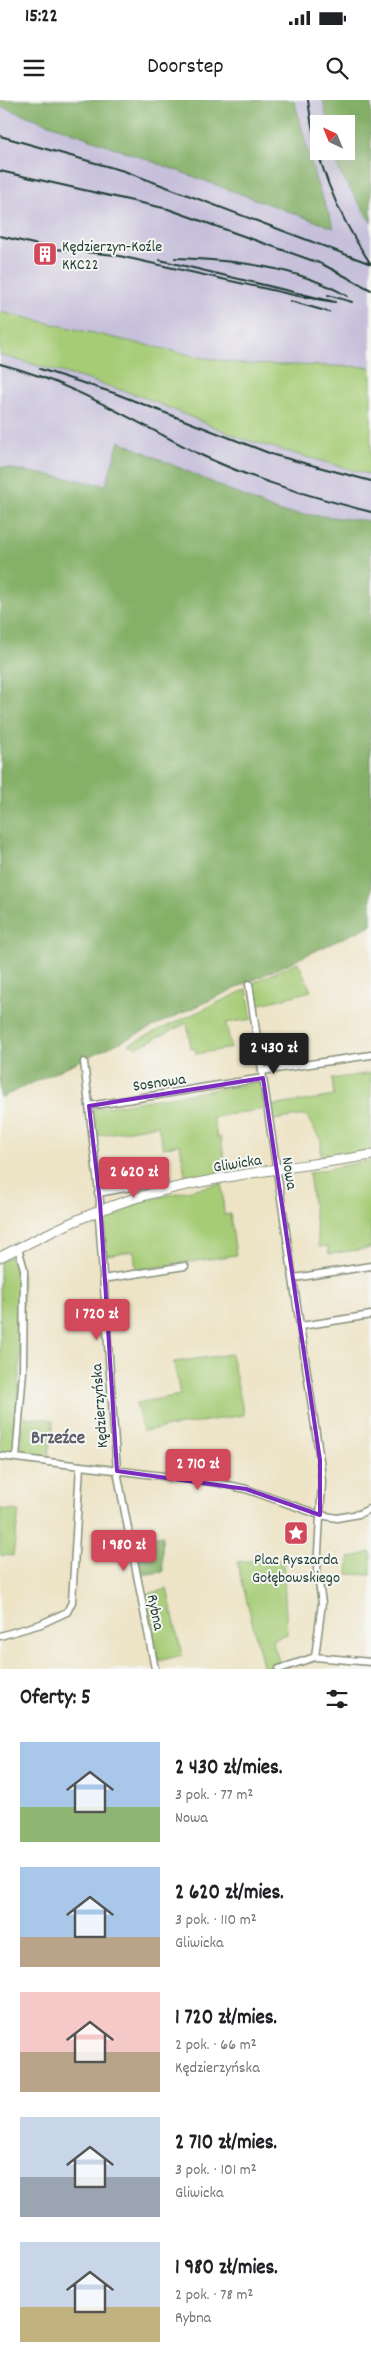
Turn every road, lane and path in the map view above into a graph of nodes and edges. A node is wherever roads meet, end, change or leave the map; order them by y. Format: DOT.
graph roads {
  1 [pos="249,984"];
  2 [pos="371,1056"];
  3 [pos="84,1062"];
  4 [pos="263,1075"];
  5 [pos="89,1106"];
  6 [pos="371,1155"];
  7 [pos="277,1170"];
  8 [pos="164,1181"];
  9 [pos="98,1194"];
  10 [pos="100,1211"];
  11 [pos="18,1248"];
  12 [pos="0,1257"];
  13 [pos="185,1266"];
  14 [pos="371,1266"];
  15 [pos="294,1278"];
  16 [pos="103,1279"];
  17 [pos="371,1315"];
  18 [pos="301,1326"];
  19 [pos="0,1456"];
  20 [pos="16,1458"];
  21 [pos="80,1466"];
  22 [pos="117,1471"];
  23 [pos="371,1508"];
  24 [pos="320,1515"];
  25 [pos="0,1636"];
  26 [pos="315,1657"];
  27 [pos="371,1662"];
  28 [pos="155,1669"];
  29 [pos="279,1669"];
  1 -- 4 [label="street, Nowa"];
  2 -- 4 [label="street"];
  3 -- 5 [label="street, Kędzierzyńska"];
  4 -- 5 [label="street, Sosnowa"];
  4 -- 7 [label="street, Nowa"];
  5 -- 9 [label="street, Kędzierzyńska"];
  6 -- 7 [label="main road, Gliwicka"];
  7 -- 10 [label="main road, Gliwicka"];
  7 -- 15 [label="street, Nowa"];
  8 -- 9 [label="street"];
  9 -- 10 [label="street, Kędzierzyńska"];
  10 -- 11 [label="main road, Gliwicka"];
  10 -- 16 [label="street, Kędzierzyńska"];
  11 -- 12 [label="main road, Gliwicka"];
  11 -- 20 [label="street"];
  13 -- 16 [label="street"];
  14 -- 15 [label="street"];
  15 -- 18 [label="street, Nowa"];
  16 -- 22 [label="street, Kędzierzyńska"];
  17 -- 18 [label="street"];
  18 -- 24 [label="street, Nowa"];
  19 -- 20 [label="street"];
  20 -- 21 [label="street"];
  21 -- 22 [label="street"];
  21 -- 25 [label="street"];
  22 -- 24 [label="street"];
  22 -- 28 [label="street, Rybna"];
  23 -- 24 [label="street"];
  24 -- 26 [label="street, Nowa"];
  26 -- 27 [label="street"];
  26 -- 29 [label="street"];
}
